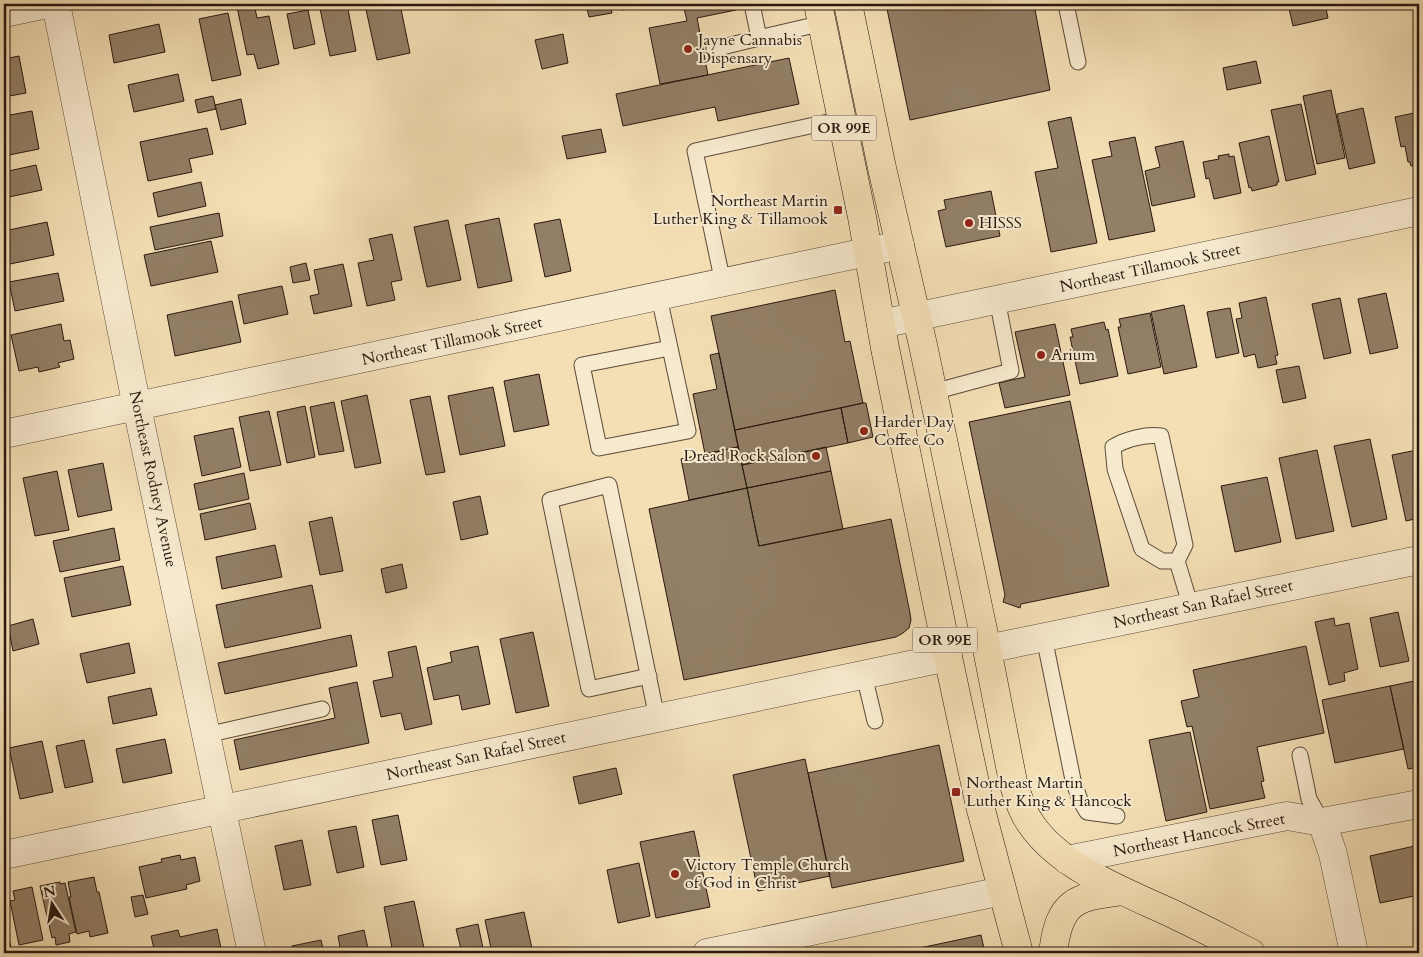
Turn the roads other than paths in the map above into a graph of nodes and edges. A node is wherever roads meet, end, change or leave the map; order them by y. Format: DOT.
graph roads {
  1 [pos="47,4"];
  2 [pos="56,4"];
  3 [pos="752,4"];
  4 [pos="848,4"];
  5 [pos="1066,4"];
  6 [pos="4,13"];
  7 [pos="820,13"];
  8 [pos="759,38"];
  9 [pos="714,48"];
  10 [pos="1078,62"];
  11 [pos="842,119"];
  12 [pos="1419,211"];
  13 [pos="900,246"];
  14 [pos="868,252"];
  15 [pos="723,283"];
  16 [pos="659,297"];
  17 [pos="997,299"];
  18 [pos="917,316"];
  19 [pos="881,324"];
  20 [pos="670,348"];
  21 [pos="933,392"];
  22 [pos="137,407"];
  23 [pos="4,434"];
  24 [pos="1419,560"];
  25 [pos="1177,561"];
  26 [pos="1191,607"];
  27 [pos="1044,637"];
  28 [pos="987,649"];
  29 [pos="948,657"];
  30 [pos="864,675"];
  31 [pos="649,676"];
  32 [pos="322,709"];
  33 [pos="657,718"];
  34 [pos="875,721"];
  35 [pos="206,735"];
  36 [pos="1300,755"];
  37 [pos="1419,804"];
  38 [pos="222,809"];
  39 [pos="1117,816"];
  40 [pos="1322,822"];
  41 [pos="4,855"];
  42 [pos="1067,860"];
  43 [pos="1002,891"];
  44 [pos="1122,891"];
  45 [pos="716,952"];
  46 [pos="252,953"];
  47 [pos="1019,953"];
  48 [pos="1053,953"];
  49 [pos="1251,953"];
  50 [pos="1354,953"];
  1 -- 6 [label="street"];
  2 -- 22 [label="street, Northeast Rodney Avenue"];
  3 -- 8 [label="lane"];
  4 -- 13 [label="main road, OR 99E"];
  5 -- 10 [label="lane"];
  7 -- 8 [label="lane"];
  7 -- 11 [label="main road, OR 99E"];
  8 -- 9 [label="lane"];
  11 -- 14 [label="main road, OR 99E"];
  11 -- 15 [label="lane"];
  12 -- 17 [label="street, Northeast Tillamook Street"];
  13 -- 14 [label="street, Northeast Tillamook Street"];
  13 -- 18 [label="main road, OR 99E"];
  14 -- 15 [label="street, Northeast Tillamook Street"];
  14 -- 19 [label="main road, OR 99E"];
  15 -- 16 [label="street, Northeast Tillamook Street"];
  16 -- 20 [label="lane"];
  16 -- 22 [label="street, Northeast Tillamook Street"];
  17 -- 18 [label="street, Northeast Tillamook Street"];
  17 -- 21 [label="lane"];
  18 -- 19 [label="street, Northeast Tillamook Street"];
  18 -- 21 [label="main road, OR 99E"];
  19 -- 29 [label="main road, OR 99E"];
  20 -- 20 [label="lane"];
  21 -- 28 [label="main road, OR 99E"];
  22 -- 23 [label="street, Northeast Tillamook Street"];
  22 -- 35 [label="street, Northeast Rodney Avenue"];
  24 -- 26 [label="street, Northeast San Rafael Street"];
  25 -- 25 [label="lane"];
  25 -- 26 [label="lane"];
  26 -- 27 [label="street, Northeast San Rafael Street"];
  27 -- 28 [label="street, Northeast San Rafael Street"];
  27 -- 39 [label="lane"];
  28 -- 42 [label="main road, OR 99E"];
  29 -- 30 [label="street, Northeast San Rafael Street"];
  29 -- 43 [label="main road, OR 99E"];
  30 -- 33 [label="street, Northeast San Rafael Street"];
  30 -- 34 [label="lane"];
  31 -- 31 [label="lane"];
  31 -- 33 [label="lane"];
  32 -- 35 [label="lane"];
  33 -- 38 [label="street, Northeast San Rafael Street"];
  35 -- 38 [label="street, Northeast Rodney Avenue"];
  36 -- 40 [label="lane"];
  37 -- 40 [label="street, Northeast Hancock Street"];
  38 -- 41 [label="street, Northeast San Rafael Street"];
  38 -- 46 [label="street, Northeast Rodney Avenue"];
  40 -- 42 [label="street, Northeast Hancock Street"];
  40 -- 50 [label="street"];
  42 -- 44 [label="main road, OR 99E"];
  43 -- 45 [label="street"];
  43 -- 47 [label="main road, OR 99E"];
  44 -- 48 [label="main road"];
  44 -- 49 [label="main road, OR 99E"];
}
